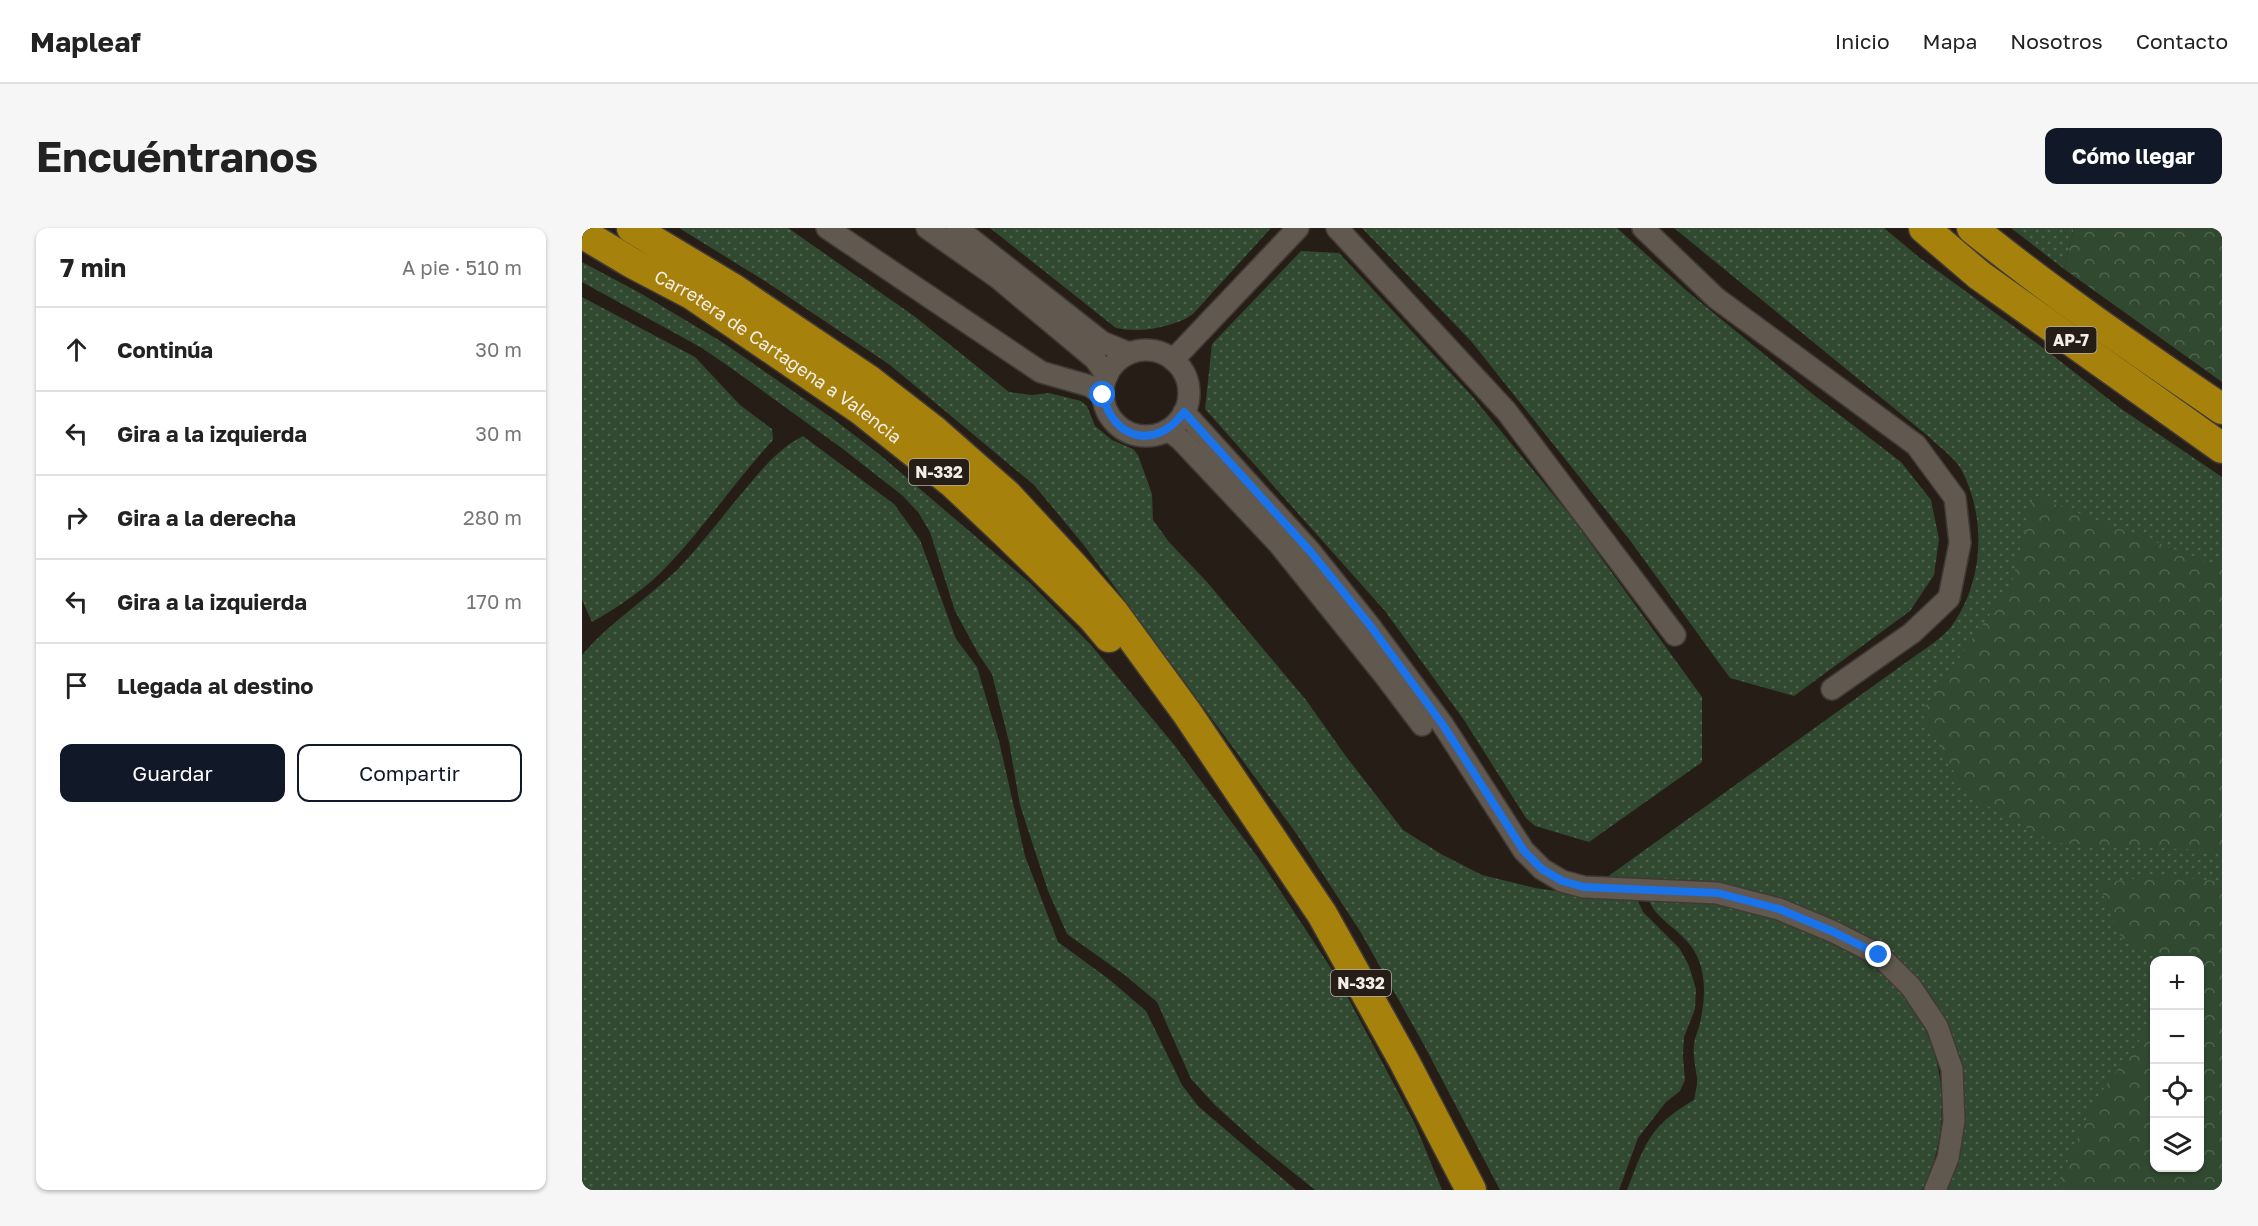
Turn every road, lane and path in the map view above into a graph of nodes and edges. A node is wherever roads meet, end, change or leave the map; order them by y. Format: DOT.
graph roads {
  1 [pos="632,228"];
  2 [pos="827,228"];
  3 [pos="927,228"];
  4 [pos="957,228"];
  5 [pos="1298,228"];
  6 [pos="1337,228"];
  7 [pos="1643,228"];
  8 [pos="1924,228"];
  9 [pos="1972,228"];
  10 [pos="582,233"];
  11 [pos="582,249"];
  12 [pos="1129,354"];
  13 [pos="1173,360"];
  14 [pos="806,373"];
  15 [pos="1105,385"];
  16 [pos="2222,410"];
  17 [pos="1184,412"];
  18 [pos="1168,430"];
  19 [pos="2222,448"];
  20 [pos="1675,635"];
  21 [pos="1832,689"];
  22 [pos="1422,725"];
  23 [pos="1235,785"];
  24 [pos="1471,1190"];
  25 [pos="1935,1190"];
  1 -- 23 [label="highway, Carretera de Cartagena a Valencia / N-332"];
  2 -- 15 [label="lane"];
  3 -- 15 [label="lane"];
  4 -- 12 [label="lane"];
  5 -- 13 [label="lane"];
  6 -- 20 [label="lane"];
  7 -- 21 [label="lane"];
  8 -- 19 [label="highway, AP-7"];
  9 -- 16 [label="highway, AP-7"];
  10 -- 14 [label="highway, Carretera de Cartagena a Valencia / N-332"];
  11 -- 14 [label="highway"];
  12 -- 13 [label="lane"];
  12 -- 15 [label="lane"];
  13 -- 17 [label="lane"];
  14 -- 23 [label="highway, Carretera de Cartagena a Valencia / N-332"];
  15 -- 18 [label="lane"];
  17 -- 18 [label="lane"];
  17 -- 25 [label="lane"];
  18 -- 22 [label="lane"];
  23 -- 24 [label="highway, Carretera de Cartagena a Valencia / N-332"];
}
